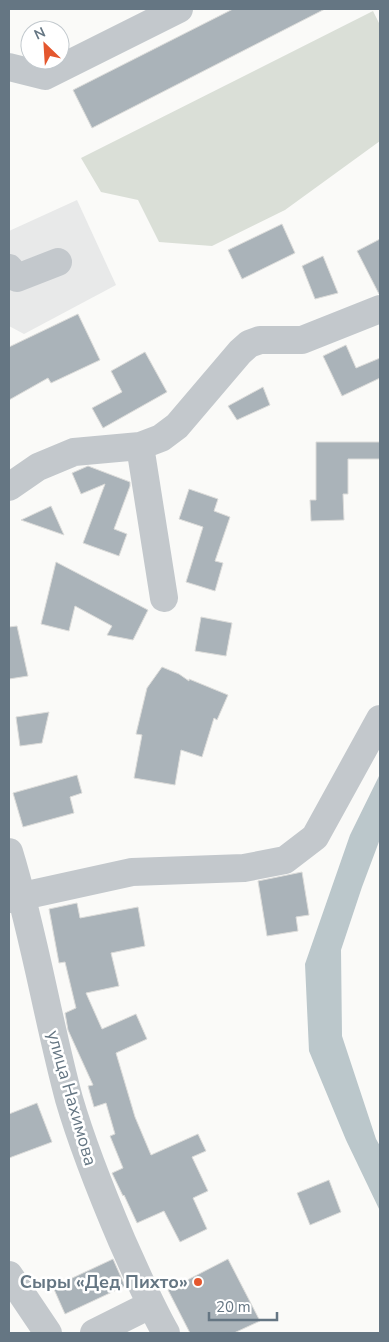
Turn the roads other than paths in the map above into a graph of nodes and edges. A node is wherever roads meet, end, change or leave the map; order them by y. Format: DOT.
graph roads {
  1 [pos="179,9"];
  2 [pos="9,67"];
  3 [pos="58,262"];
  4 [pos="9,268"];
  5 [pos="380,309"];
  6 [pos="140,446"];
  7 [pos="9,487"];
  8 [pos="164,598"];
  9 [pos="380,720"];
  10 [pos="9,852"];
  11 [pos="15,897"];
  12 [pos="9,1275"];
  13 [pos="150,1305"];
  14 [pos="48,1333"];
  15 [pos="94,1333"];
  16 [pos="166,1333"];
  1 -- 2 [label="street"];
  3 -- 4 [label="street"];
  5 -- 6 [label="street"];
  6 -- 7 [label="street"];
  6 -- 8 [label="street"];
  9 -- 11 [label="street"];
  10 -- 11 [label="street, улица Нахимова"];
  11 -- 13 [label="street, улица Нахимова"];
  12 -- 14 [label="street"];
  13 -- 15 [label="street"];
  13 -- 16 [label="street, улица Нахимова"];
}
